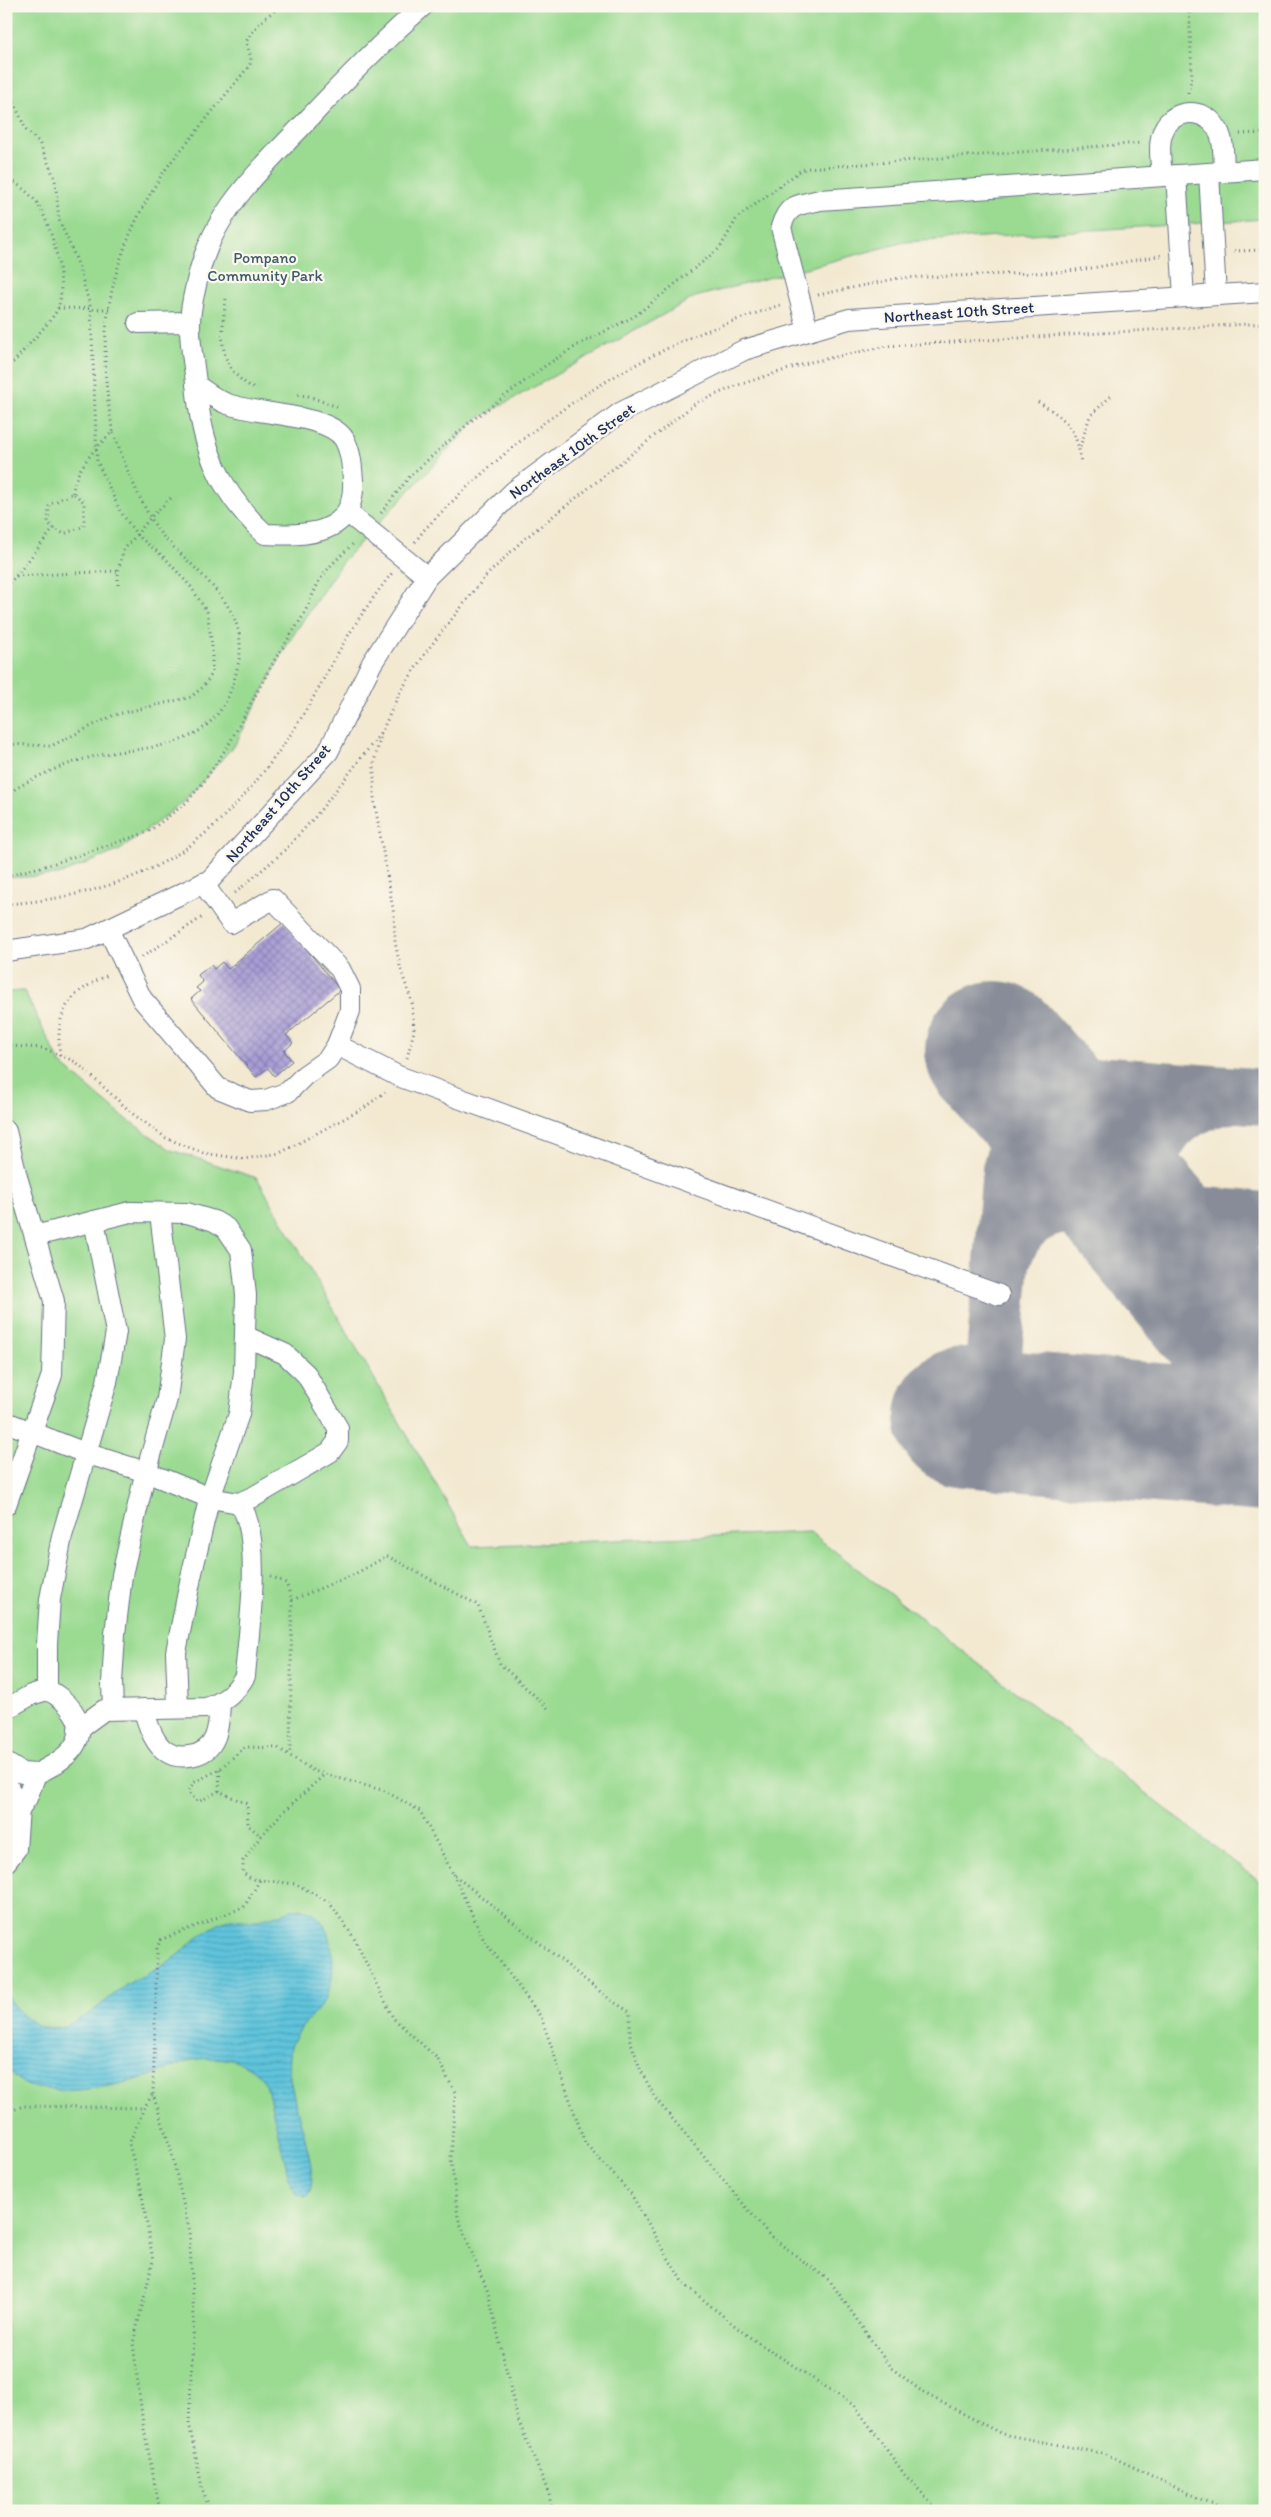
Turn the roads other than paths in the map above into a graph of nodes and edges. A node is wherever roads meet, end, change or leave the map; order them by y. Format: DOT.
graph roads {
  1 [pos="423,6"];
  2 [pos="1265,169"];
  3 [pos="1216,172"];
  4 [pos="1169,175"];
  5 [pos="1265,292"];
  6 [pos="1216,295"];
  7 [pos="1184,298"];
  8 [pos="190,322"];
  9 [pos="138,323"];
  10 [pos="808,331"];
  11 [pos="196,385"];
  12 [pos="348,513"];
  13 [pos="427,578"];
  14 [pos="203,883"];
  15 [pos="108,929"];
  16 [pos="6,951"];
  17 [pos="337,1045"];
  18 [pos="6,1131"];
  19 [pos="160,1213"];
  20 [pos="94,1221"];
  21 [pos="35,1236"];
  22 [pos="999,1295"];
  23 [pos="245,1336"];
  24 [pos="6,1422"];
  25 [pos="32,1432"];
  26 [pos="85,1453"];
  27 [pos="146,1472"];
  28 [pos="210,1498"];
  29 [pos="239,1503"];
  30 [pos="6,1505"];
  31 [pos="48,1690"];
  32 [pos="220,1703"];
  33 [pos="178,1708"];
  34 [pos="6,1709"];
  35 [pos="113,1709"];
  36 [pos="143,1709"];
  37 [pos="78,1729"];
  38 [pos="6,1764"];
  39 [pos="36,1774"];
  40 [pos="6,1782"];
  41 [pos="19,1809"];
  42 [pos="6,1862"];
  1 -- 8 [label="street"];
  2 -- 3 [label="street"];
  3 -- 4 [label="street"];
  3 -- 4 [label="street"];
  3 -- 6 [label="street"];
  4 -- 7 [label="street"];
  4 -- 10 [label="street"];
  5 -- 6 [label="street, Northeast 10th Street"];
  6 -- 7 [label="street, Northeast 10th Street"];
  7 -- 10 [label="street, Northeast 10th Street"];
  8 -- 9 [label="street"];
  8 -- 11 [label="street"];
  10 -- 13 [label="street, Northeast 10th Street"];
  11 -- 12 [label="street"];
  11 -- 12 [label="street"];
  12 -- 13 [label="street"];
  13 -- 14 [label="street, Northeast 10th Street"];
  14 -- 15 [label="street, Northeast 10th Street"];
  14 -- 17 [label="street"];
  15 -- 16 [label="street, Northeast 10th Street"];
  15 -- 17 [label="street"];
  17 -- 22 [label="street"];
  18 -- 21 [label="street"];
  19 -- 20 [label="street"];
  19 -- 23 [label="street"];
  19 -- 27 [label="street"];
  20 -- 21 [label="street"];
  20 -- 26 [label="street"];
  21 -- 25 [label="street"];
  23 -- 28 [label="street"];
  23 -- 29 [label="street"];
  24 -- 25 [label="street"];
  25 -- 26 [label="street"];
  25 -- 30 [label="street"];
  26 -- 27 [label="street"];
  26 -- 31 [label="street"];
  27 -- 28 [label="street"];
  27 -- 35 [label="street"];
  28 -- 29 [label="street"];
  28 -- 33 [label="street"];
  29 -- 32 [label="street"];
  31 -- 34 [label="street"];
  31 -- 37 [label="street"];
  32 -- 33 [label="street"];
  32 -- 36 [label="street"];
  33 -- 36 [label="street"];
  35 -- 36 [label="street"];
  35 -- 37 [label="street"];
  37 -- 39 [label="street"];
  38 -- 39 [label="street"];
  39 -- 41 [label="street"];
  40 -- 41 [label="street"];
  41 -- 42 [label="street"];
}
